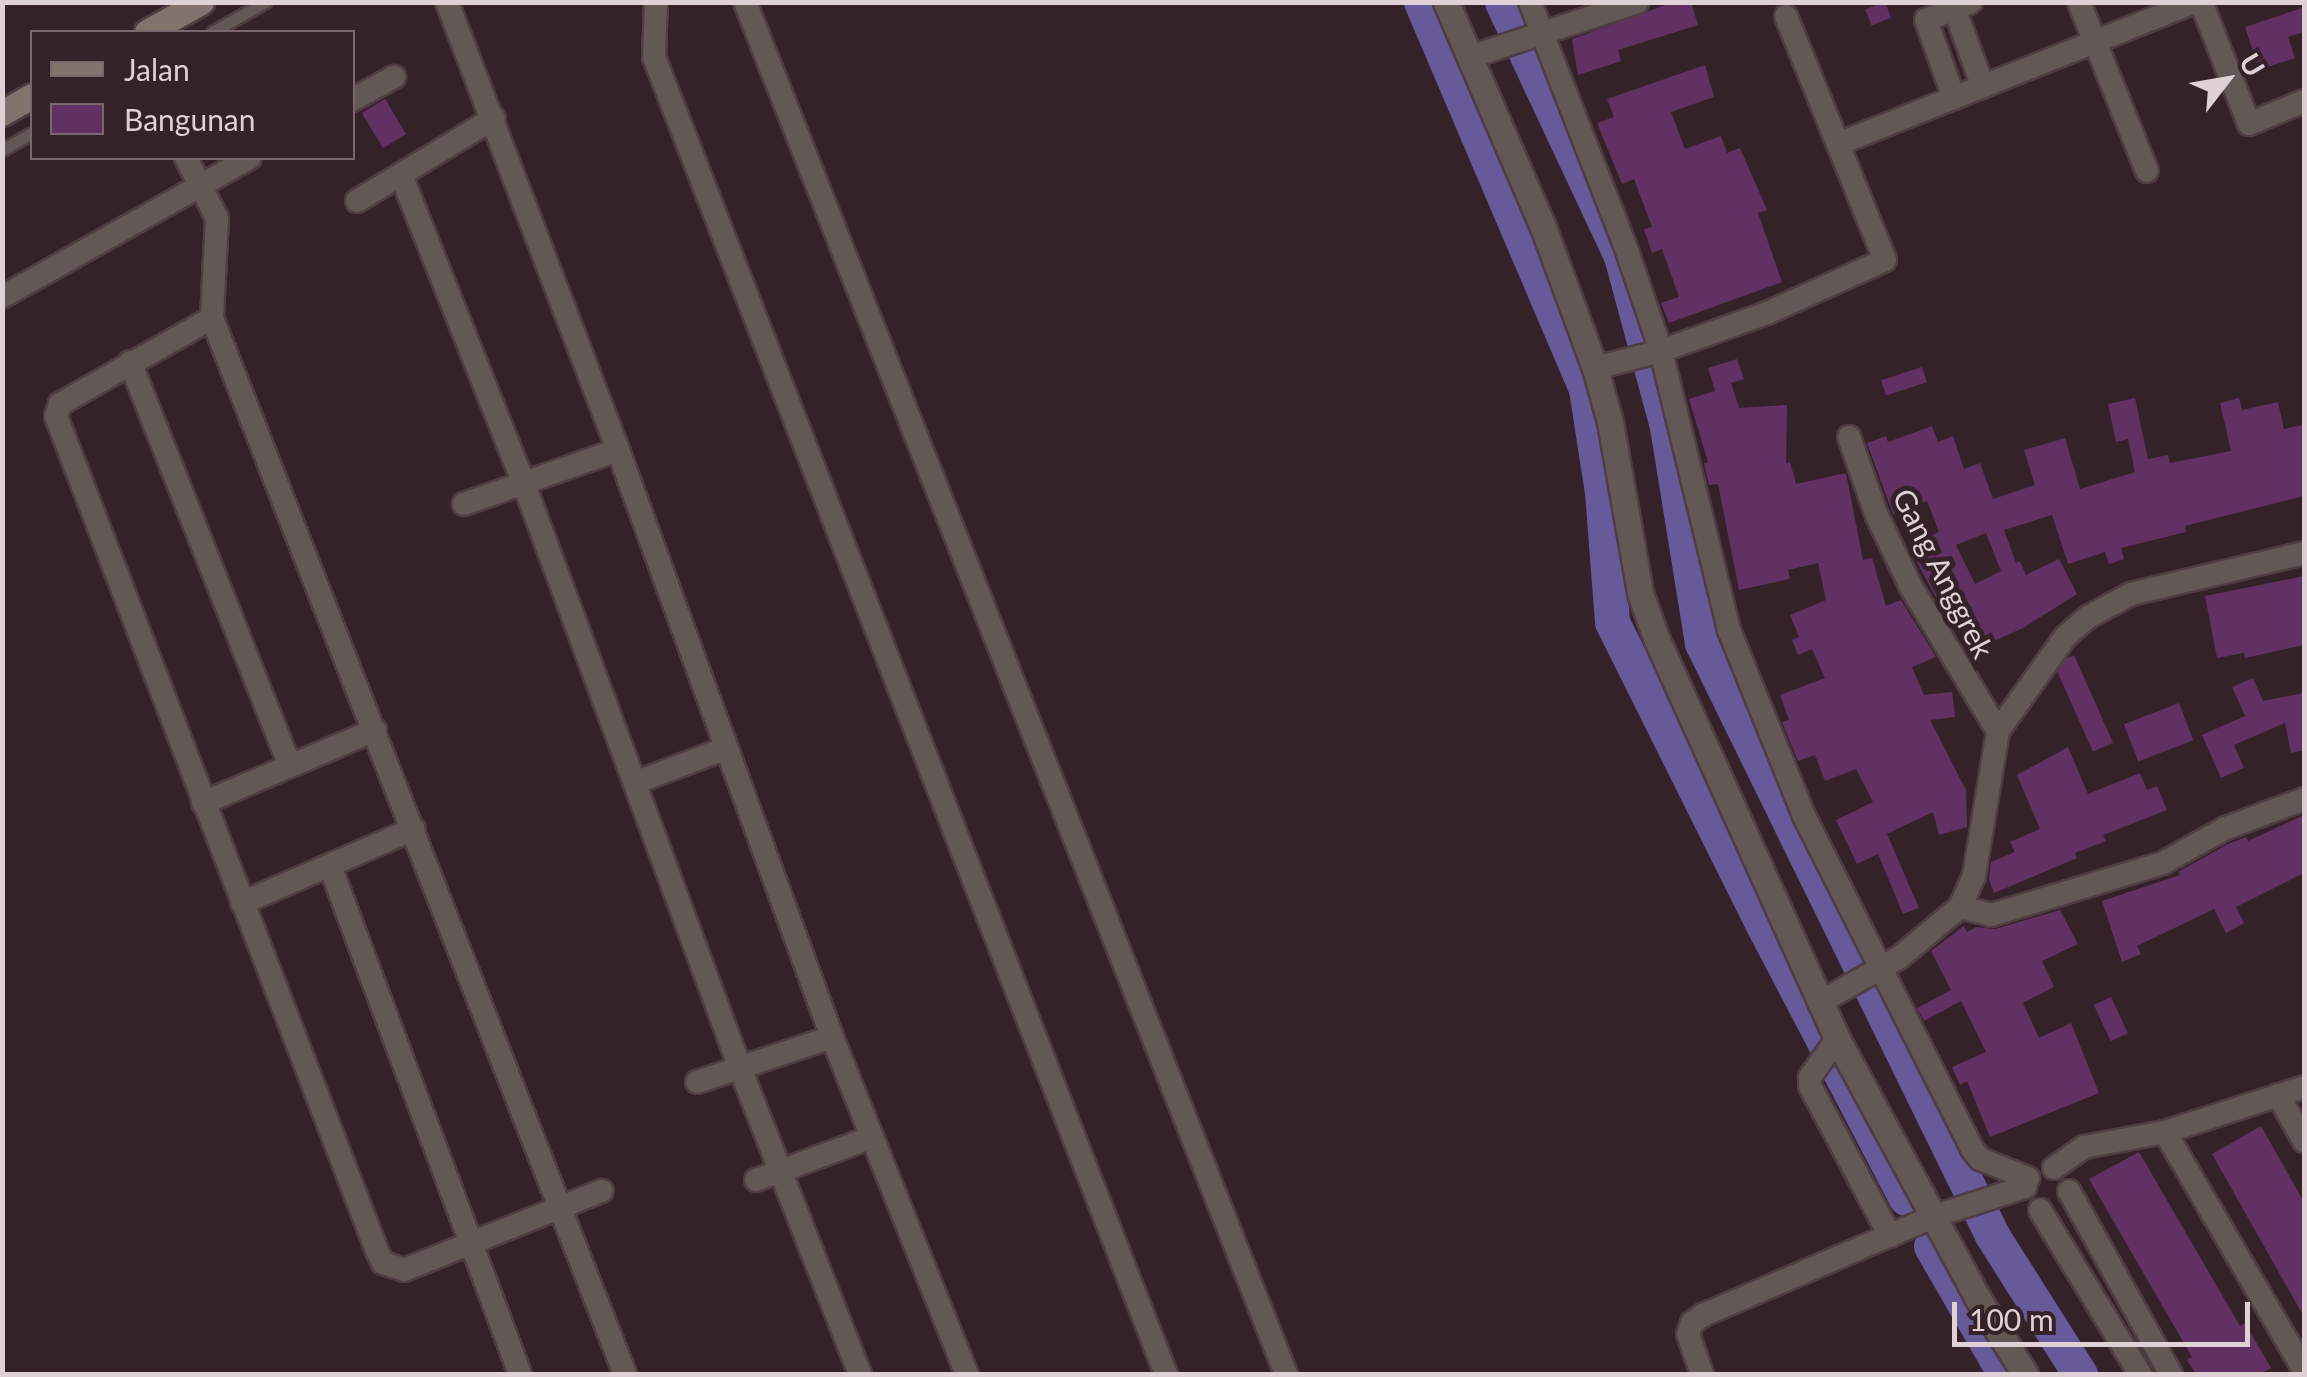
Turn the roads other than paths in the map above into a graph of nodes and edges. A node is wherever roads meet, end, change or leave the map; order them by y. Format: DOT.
graph roads {
  1 [pos="201,2"];
  2 [pos="265,2"];
  3 [pos="447,2"];
  4 [pos="656,2"];
  5 [pos="745,2"];
  6 [pos="1446,2"];
  7 [pos="1530,2"];
  8 [pos="1637,2"];
  9 [pos="2079,2"];
  10 [pos="2194,2"];
  11 [pos="2202,2"];
  12 [pos="1959,5"];
  13 [pos="1786,16"];
  14 [pos="151,30"];
  15 [pos="216,30"];
  16 [pos="1538,33"];
  17 [pos="2094,42"];
  18 [pos="1483,53"];
  19 [pos="394,77"];
  20 [pos="1983,86"];
  21 [pos="30,97"];
  22 [pos="355,98"];
  23 [pos="1954,98"];
  24 [pos="2304,101"];
  25 [pos="2,113"];
  26 [pos="494,118"];
  27 [pos="2,132"];
  28 [pos="30,134"];
  29 [pos="1838,144"];
  30 [pos="6,148"];
  31 [pos="244,160"];
  32 [pos="211,172"];
  33 [pos="2147,172"];
  34 [pos="401,175"];
  35 [pos="356,201"];
  36 [pos="2,297"];
  37 [pos="212,318"];
  38 [pos="1656,352"];
  39 [pos="130,362"];
  40 [pos="1607,365"];
  41 [pos="1849,437"];
  42 [pos="618,450"];
  43 [pos="524,484"];
  44 [pos="464,504"];
  45 [pos="2304,553"];
  46 [pos="375,730"];
  47 [pos="1998,731"];
  48 [pos="727,748"];
  49 [pos="289,764"];
  50 [pos="637,782"];
  51 [pos="2304,798"];
  52 [pos="202,803"];
  53 [pos="414,829"];
  54 [pos="330,866"];
  55 [pos="242,903"];
  56 [pos="1960,907"];
  57 [pos="1874,973"];
  58 [pos="1829,998"];
  59 [pos="832,1037"];
  60 [pos="1830,1047"];
  61 [pos="740,1068"];
  62 [pos="697,1082"];
  63 [pos="2304,1087"];
  64 [pos="2278,1095"];
  65 [pos="2165,1132"];
  66 [pos="872,1137"];
  67 [pos="2304,1141"];
  68 [pos="2054,1168"];
  69 [pos="781,1169"];
  70 [pos="756,1180"];
  71 [pos="2027,1182"];
  72 [pos="2070,1191"];
  73 [pos="602,1192"];
  74 [pos="560,1208"];
  75 [pos="2040,1210"];
  76 [pos="1943,1213"];
  77 [pos="1890,1236"];
  78 [pos="469,1241"];
  79 [pos="2304,1370"];
  80 [pos="520,1374"];
  81 [pos="626,1374"];
  82 [pos="860,1374"];
  83 [pos="967,1374"];
  84 [pos="1166,1374"];
  85 [pos="1286,1374"];
  86 [pos="1702,1374"];
  87 [pos="2025,1374"];
  88 [pos="2140,1374"];
  89 [pos="2170,1374"];
  1 -- 14 [label="main road"];
  2 -- 15 [label="lane"];
  3 -- 26 [label="street"];
  4 -- 84 [label="street"];
  5 -- 85 [label="street"];
  6 -- 18 [label="street"];
  7 -- 16 [label="street"];
  8 -- 16 [label="street"];
  9 -- 17 [label="street"];
  10 -- 17 [label="street"];
  11 -- 24 [label="street"];
  12 -- 20 [label="street"];
  12 -- 23 [label="street"];
  13 -- 29 [label="street"];
  16 -- 18 [label="street"];
  16 -- 38 [label="street"];
  17 -- 20 [label="street"];
  17 -- 33 [label="street"];
  18 -- 40 [label="street"];
  19 -- 22 [label="street"];
  20 -- 23 [label="street"];
  21 -- 25 [label="main road"];
  23 -- 29 [label="street"];
  26 -- 34 [label="street"];
  26 -- 42 [label="street"];
  27 -- 30 [label="lane"];
  28 -- 30 [label="lane"];
  29 -- 38 [label="street"];
  31 -- 32 [label="street"];
  32 -- 36 [label="street"];
  32 -- 37 [label="street"];
  34 -- 35 [label="street"];
  34 -- 43 [label="street"];
  37 -- 39 [label="street"];
  37 -- 46 [label="street"];
  38 -- 40 [label="street"];
  38 -- 57 [label="street"];
  39 -- 49 [label="street"];
  39 -- 52 [label="street"];
  40 -- 58 [label="street"];
  41 -- 47 [label="street, Gang Anggrek"];
  42 -- 43 [label="street"];
  42 -- 48 [label="street"];
  43 -- 44 [label="street"];
  43 -- 50 [label="street"];
  45 -- 47 [label="street"];
  46 -- 49 [label="street"];
  46 -- 53 [label="street"];
  47 -- 56 [label="street"];
  48 -- 50 [label="street"];
  48 -- 59 [label="street"];
  49 -- 52 [label="street"];
  50 -- 61 [label="street"];
  51 -- 56 [label="street"];
  52 -- 55 [label="street"];
  53 -- 54 [label="street"];
  53 -- 74 [label="street"];
  54 -- 55 [label="street"];
  54 -- 78 [label="street"];
  55 -- 78 [label="street"];
  56 -- 57 [label="street"];
  57 -- 58 [label="street"];
  57 -- 71 [label="street"];
  58 -- 60 [label="street"];
  59 -- 61 [label="street"];
  59 -- 66 [label="street"];
  60 -- 76 [label="street"];
  60 -- 77 [label="street"];
  61 -- 62 [label="street"];
  61 -- 69 [label="street"];
  63 -- 64 [label="street"];
  64 -- 65 [label="street"];
  64 -- 67 [label="street"];
  65 -- 68 [label="street"];
  65 -- 79 [label="street"];
  66 -- 69 [label="street"];
  66 -- 83 [label="street"];
  68 -- 71 [label="street"];
  68 -- 72 [label="street"];
  69 -- 70 [label="street"];
  69 -- 82 [label="street"];
  71 -- 75 [label="street"];
  71 -- 76 [label="street"];
  72 -- 75 [label="street"];
  72 -- 89 [label="street"];
  73 -- 74 [label="street"];
  74 -- 78 [label="street"];
  74 -- 81 [label="street"];
  75 -- 88 [label="street"];
  76 -- 77 [label="street"];
  76 -- 87 [label="street"];
  77 -- 86 [label="street"];
  78 -- 80 [label="street"];
}
